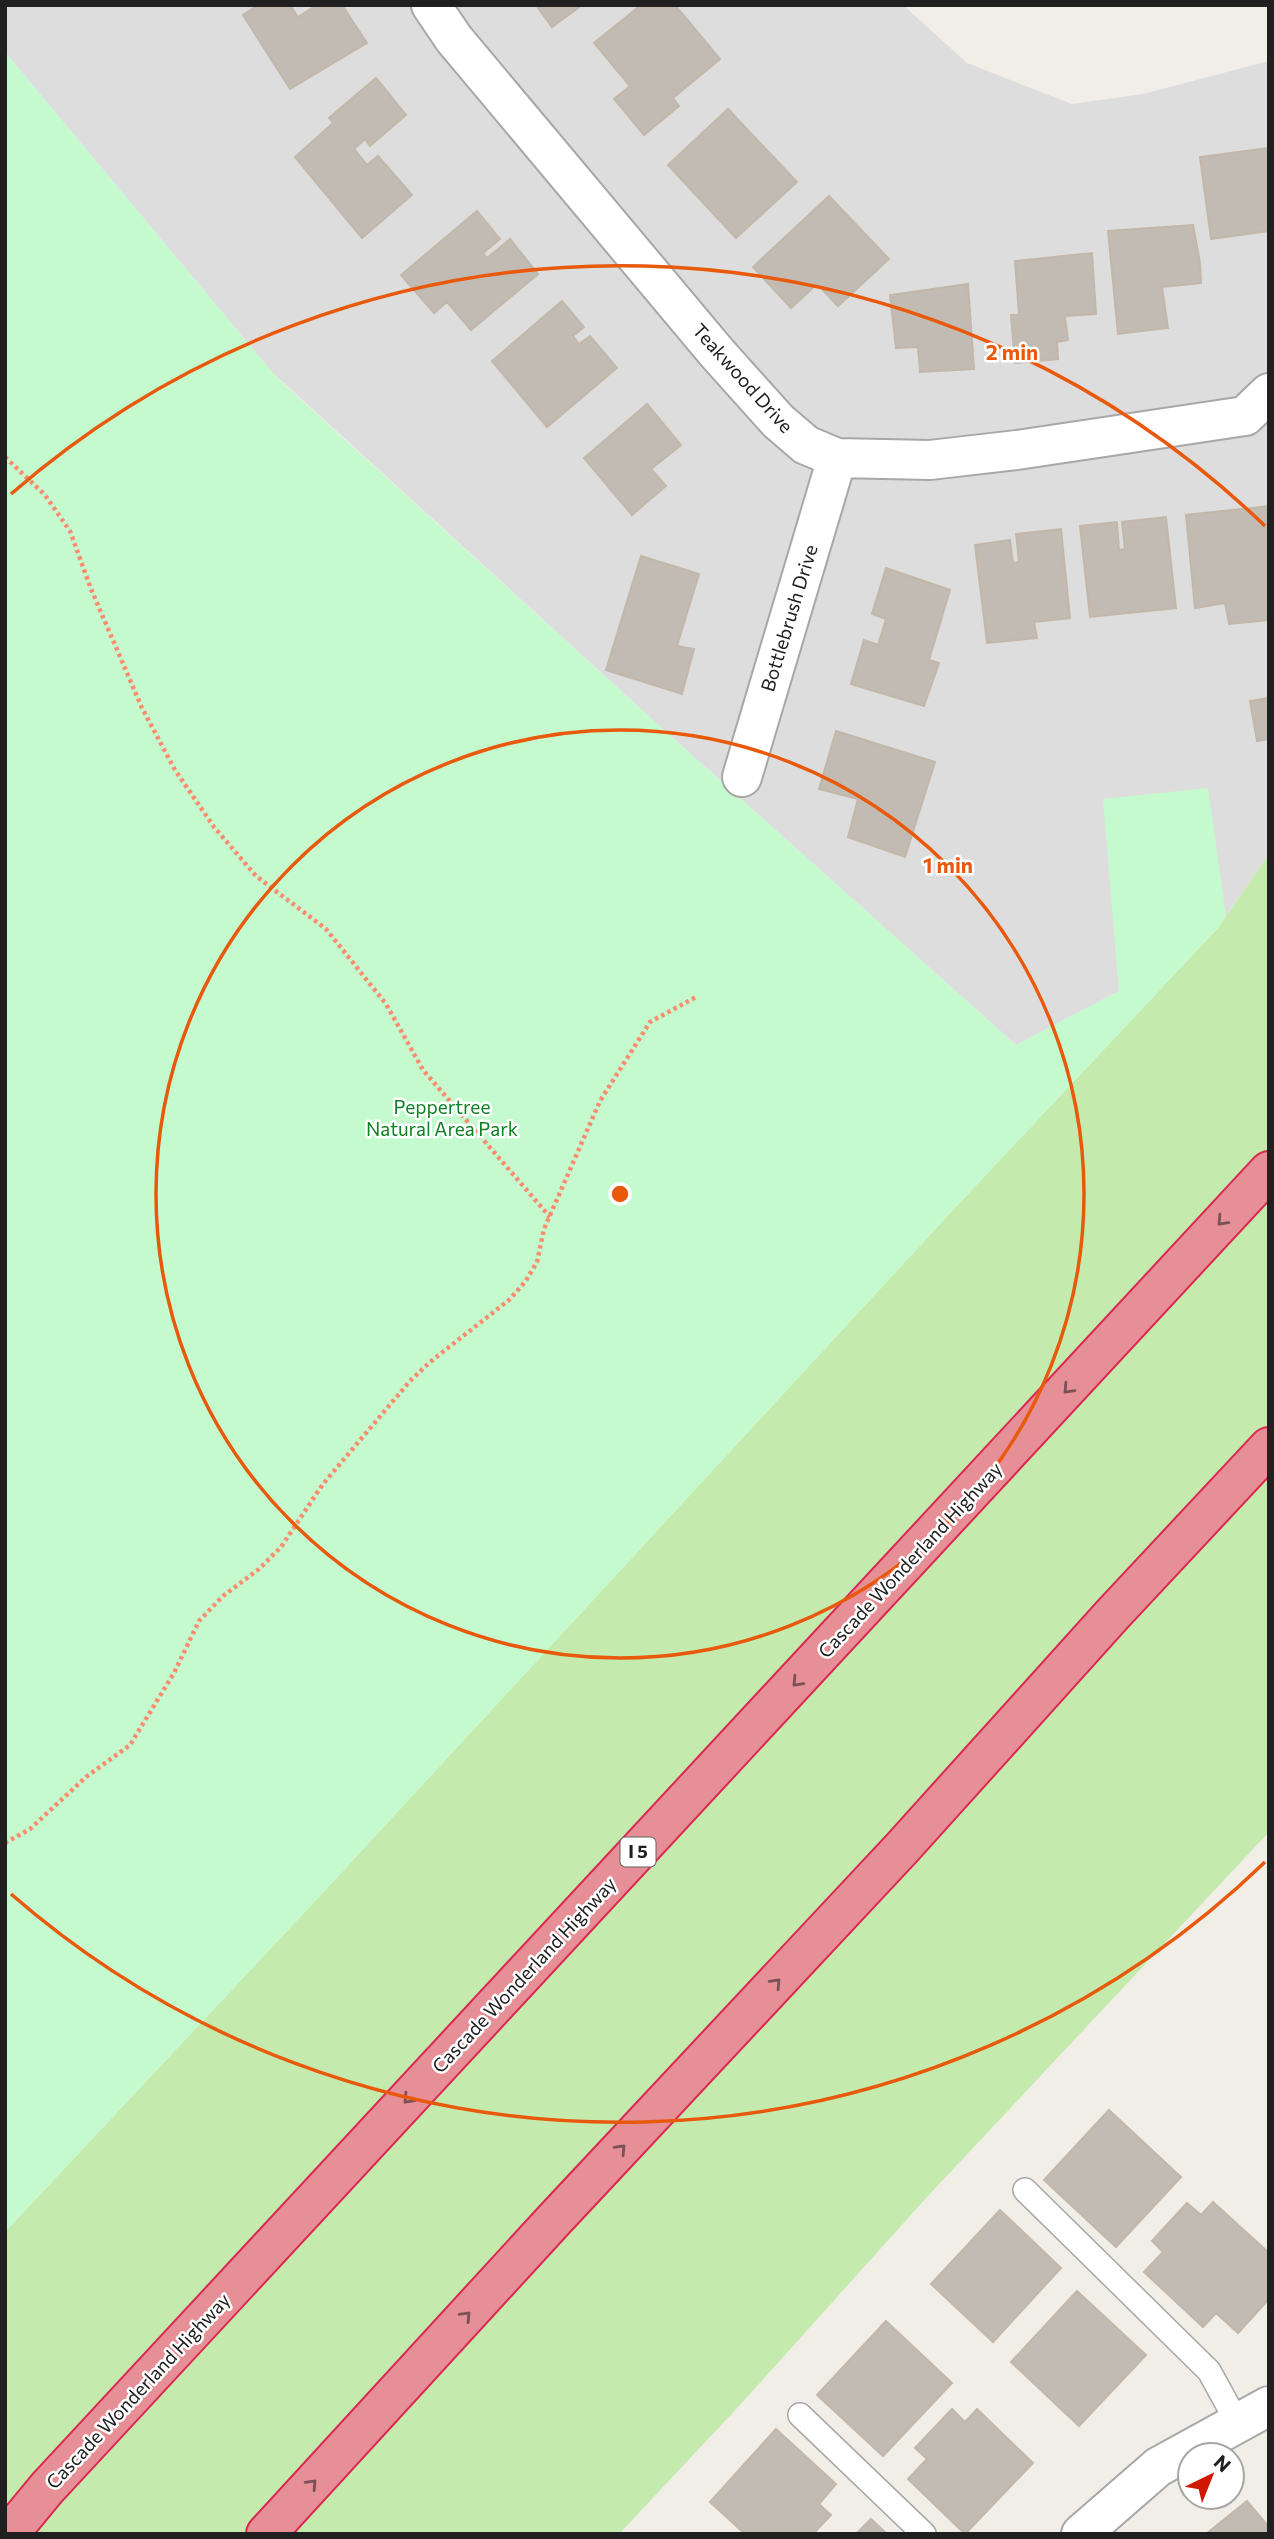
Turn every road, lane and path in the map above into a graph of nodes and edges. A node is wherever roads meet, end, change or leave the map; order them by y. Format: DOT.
graph roads {
  1 [pos="431,5"];
  2 [pos="1269,393"];
  3 [pos="5,457"];
  4 [pos="837,458"];
  5 [pos="742,777"];
  6 [pos="696,997"];
  7 [pos="1269,1171"];
  8 [pos="550,1217"];
  9 [pos="1269,1447"];
  10 [pos="5,1843"];
  11 [pos="1024,2190"];
  12 [pos="1253,2414"];
  13 [pos="800,2415"];
  14 [pos="9,2534"];
  15 [pos="266,2534"];
  16 [pos="924,2534"];
  17 [pos="1081,2534"];
  1 -- 4 [label="street, Teakwood Drive"];
  2 -- 4 [label="street, Teakwood Drive"];
  3 -- 8 [label="path"];
  4 -- 5 [label="street, Bottlebrush Drive"];
  6 -- 8 [label="path"];
  7 -- 14 [label="highway, Cascade Wonderland Highway / I 5, one-way"];
  8 -- 10 [label="path"];
  15 -- 9 [label="highway, one-way"];
  11 -- 12 [label="lane"];
  12 -- 17 [label="street"];
  13 -- 16 [label="lane"];
}
